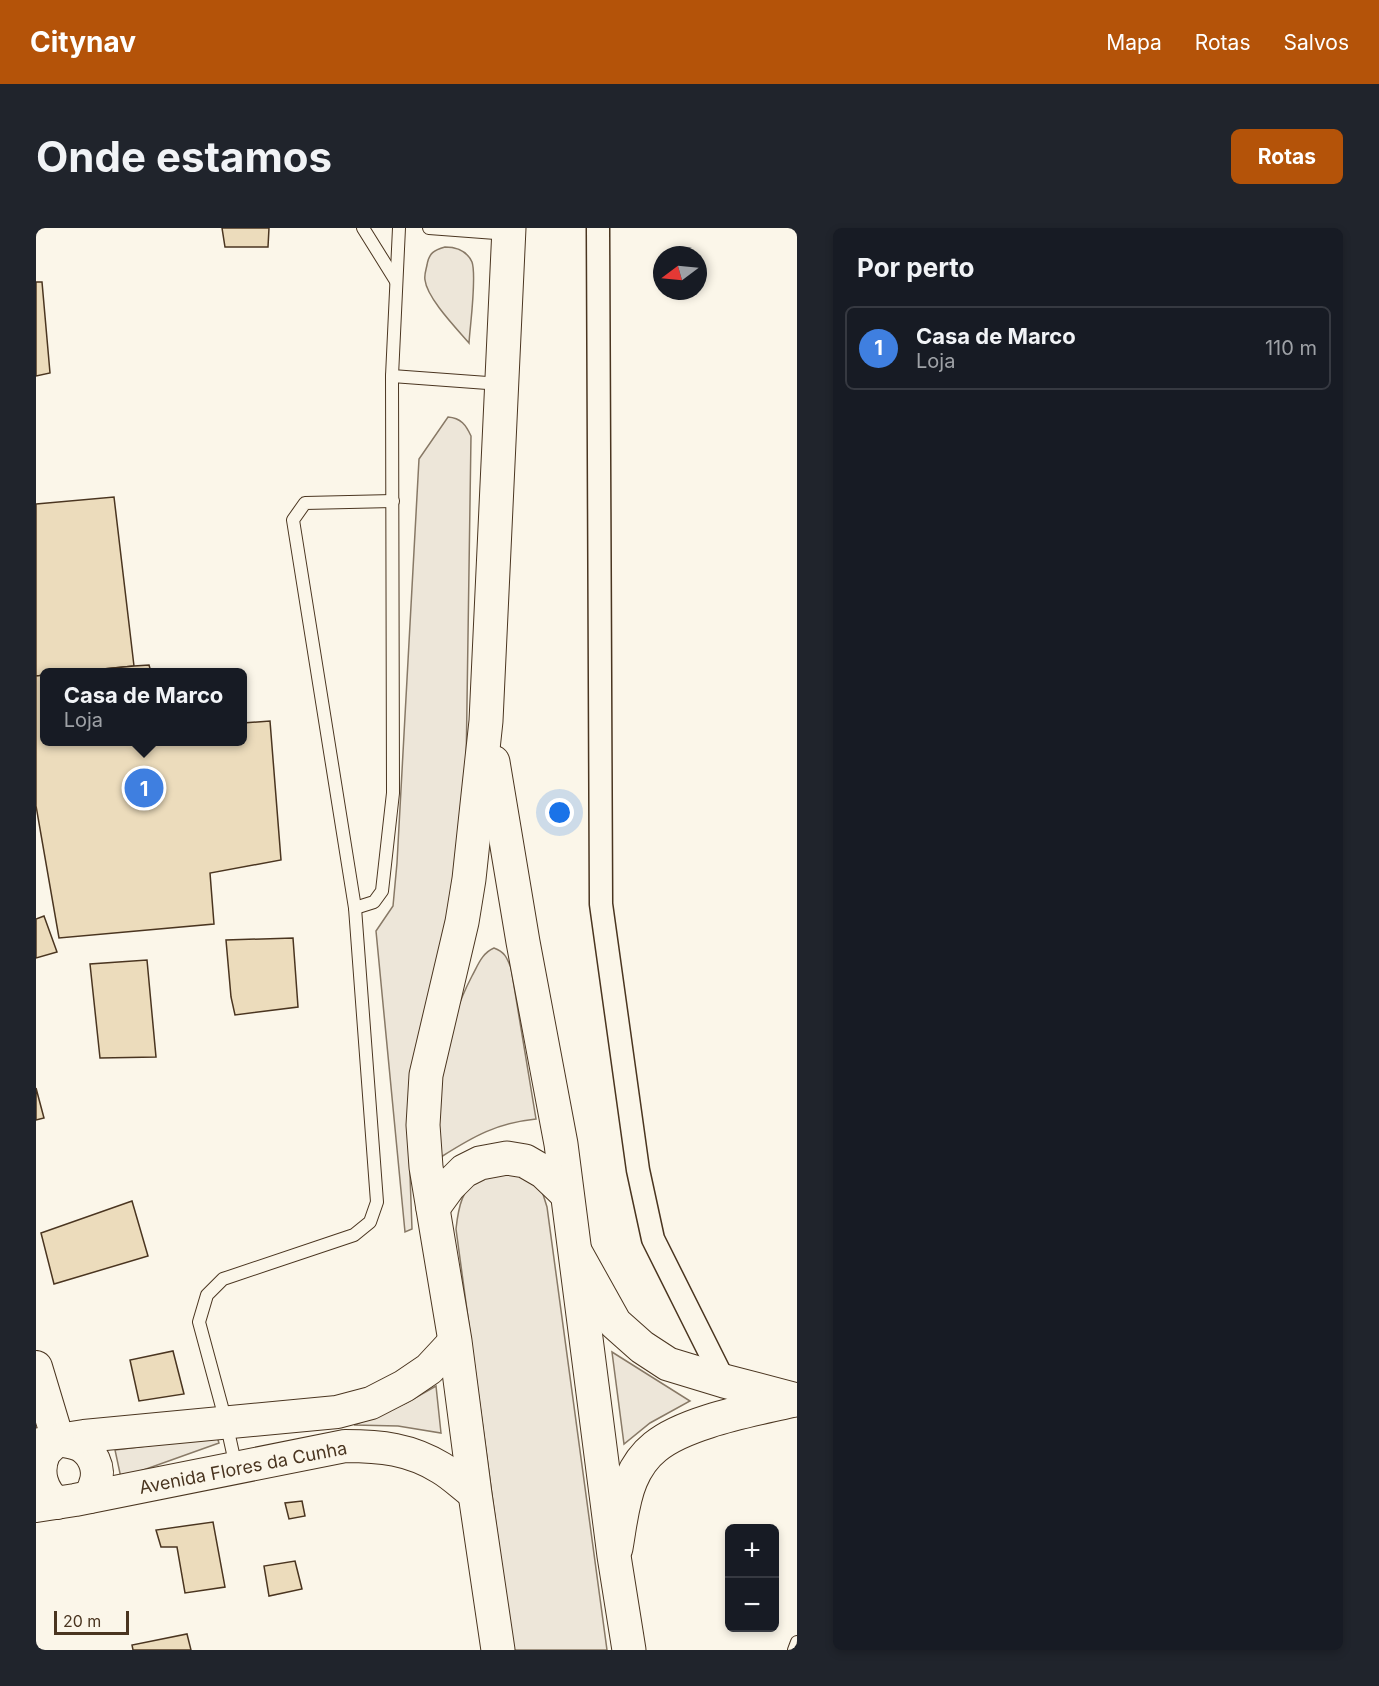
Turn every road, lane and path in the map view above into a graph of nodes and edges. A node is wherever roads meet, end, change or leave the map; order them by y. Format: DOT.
graph roads {
  1 [pos="363,228"];
  2 [pos="399,228"];
  3 [pos="429,228"];
  4 [pos="598,228"];
  5 [pos="509,231"];
  6 [pos="396,281"];
  7 [pos="392,376"];
  8 [pos="501,384"];
  9 [pos="393,501"];
  10 [pos="486,721"];
  11 [pos="355,908"];
  12 [pos="566,1193"];
  13 [pos="433,1208"];
  14 [pos="576,1253"];
  15 [pos="455,1341"];
  16 [pos="36,1367"];
  17 [pos="724,1381"];
  18 [pos="794,1400"];
  19 [pos="226,1422"];
  20 [pos="47,1442"];
  21 [pos="237,1468"];
  22 [pos="475,1494"];
  23 [pos="89,1497"];
  24 [pos="46,1505"];
  25 [pos="614,1556"];
  26 [pos="797,1642"];
  27 [pos="498,1650"];
  28 [pos="629,1650"];
  29 [pos="794,1650"];
  1 -- 6 [label="lane"];
  2 -- 6 [label="lane"];
  3 -- 5 [label="lane"];
  4 -- 17 [label="street"];
  5 -- 8 [label="main road"];
  6 -- 7 [label="lane"];
  7 -- 8 [label="lane"];
  7 -- 9 [label="lane"];
  8 -- 10 [label="main road"];
  9 -- 11 [label="lane"];
  9 -- 11 [label="lane"];
  10 -- 12 [label="main road"];
  10 -- 13 [label="main road"];
  11 -- 19 [label="lane"];
  12 -- 13 [label="main road"];
  12 -- 14 [label="main road"];
  13 -- 15 [label="main road"];
  14 -- 17 [label="main road"];
  14 -- 25 [label="main road"];
  15 -- 19 [label="main road, Avenida Flores da Cunha"];
  15 -- 22 [label="main road"];
  16 -- 20 [label="main road"];
  17 -- 18 [label="main road"];
  18 -- 25 [label="main road"];
  19 -- 20 [label="main road, Avenida Flores da Cunha"];
  19 -- 21 [label="lane"];
  20 -- 23 [label="main road"];
  20 -- 24 [label="main road"];
  21 -- 22 [label="main road, Avenida Flores da Cunha"];
  21 -- 23 [label="main road, Avenida Flores da Cunha"];
  22 -- 27 [label="main road"];
  23 -- 24 [label="main road, Avenida Flores da Cunha"];
  25 -- 28 [label="main road"];
  26 -- 29 [label="lane"];
}
